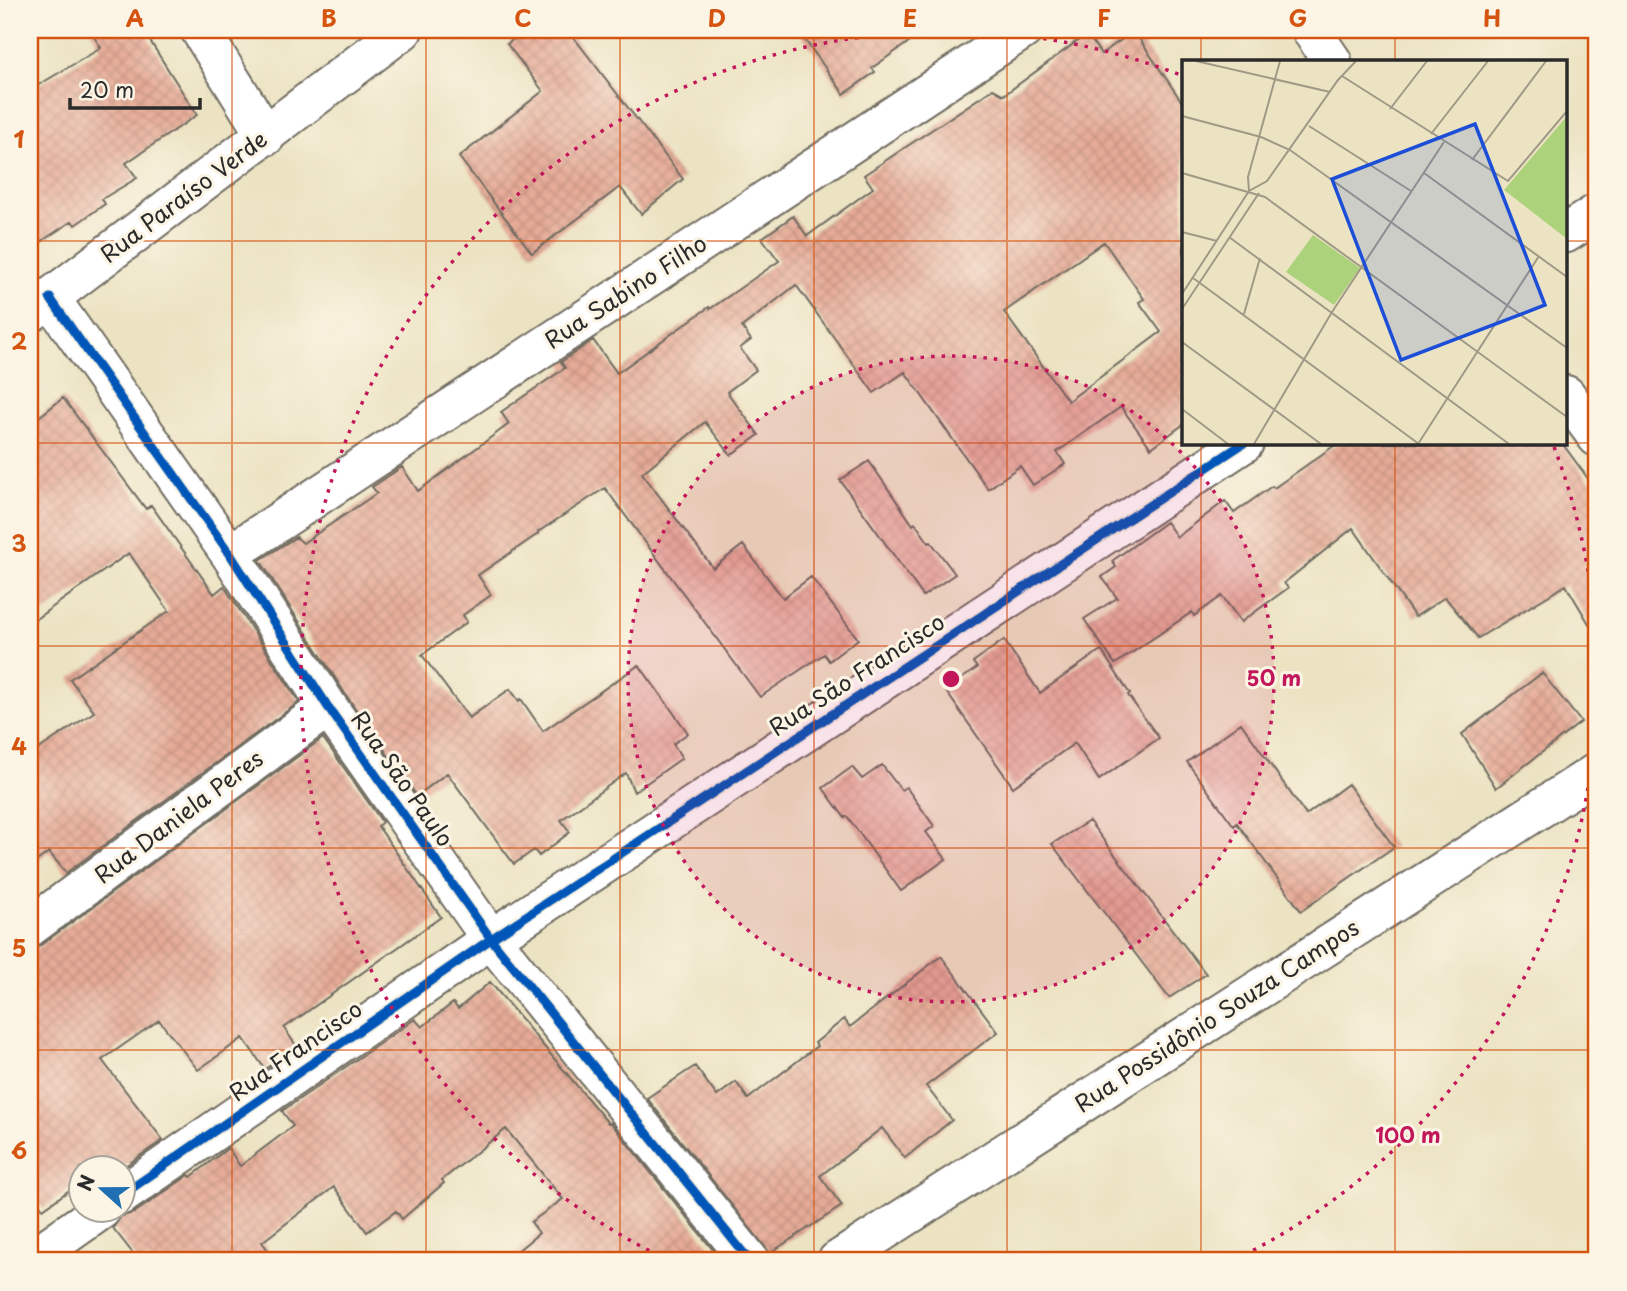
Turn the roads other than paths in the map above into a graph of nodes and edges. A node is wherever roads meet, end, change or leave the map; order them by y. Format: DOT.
graph roads {
  1 [pos="200,30"];
  2 [pos="403,30"];
  3 [pos="1023,30"];
  4 [pos="1311,30"];
  5 [pos="1331,60"];
  6 [pos="266,136"];
  7 [pos="1597,213"];
  8 [pos="1568,232"];
  9 [pos="40,305"];
  10 [pos="1568,398"];
  11 [pos="1597,437"];
  12 [pos="1242,444"];
  13 [pos="230,554"];
  14 [pos="328,706"];
  15 [pos="1597,772"];
  16 [pos="30,927"];
  17 [pos="491,939"];
  18 [pos="136,1185"];
  19 [pos="80,1224"];
  20 [pos="30,1260"];
  21 [pos="750,1261"];
  22 [pos="837,1261"];
  1 -- 6 [label="street"];
  2 -- 6 [label="street, Rua Paraíso Verde"];
  3 -- 13 [label="street, Rua Sabino Filho"];
  4 -- 5 [label="street"];
  6 -- 9 [label="street, Rua Paraíso Verde"];
  7 -- 8 [label="street"];
  9 -- 13 [label="street, Rua São Paulo"];
  10 -- 11 [label="street"];
  12 -- 17 [label="street, Rua São Francisco"];
  13 -- 14 [label="street, Rua São Paulo"];
  14 -- 16 [label="street, Rua Daniela Peres"];
  14 -- 17 [label="street, Rua São Paulo"];
  15 -- 22 [label="street, Rua Possidônio Souza Campos"];
  17 -- 18 [label="street, Rua Francisco"];
  17 -- 21 [label="street, Rua São Paulo"];
  19 -- 20 [label="street"];
}
